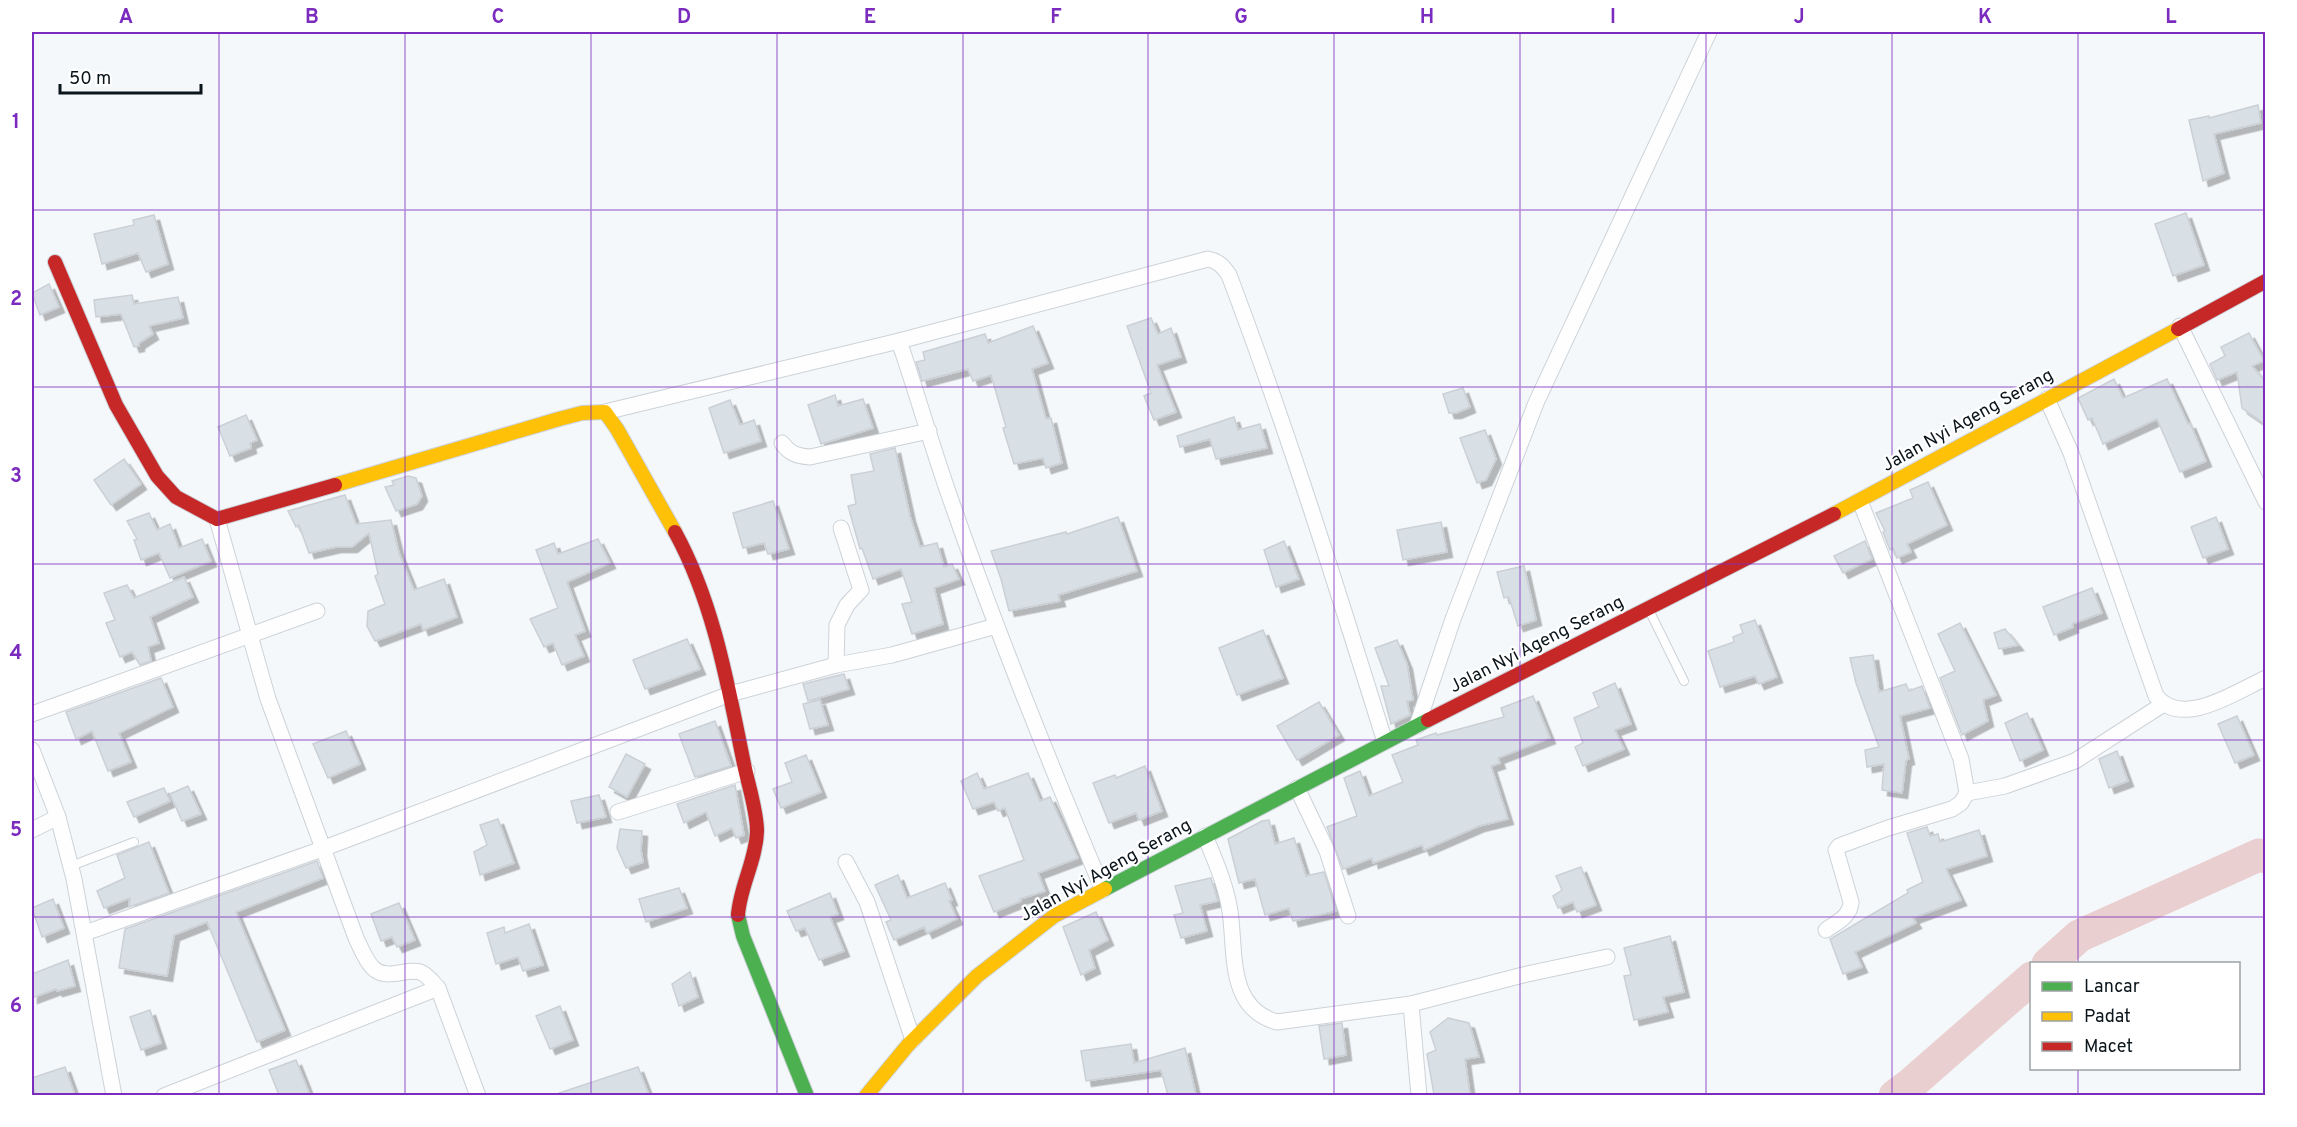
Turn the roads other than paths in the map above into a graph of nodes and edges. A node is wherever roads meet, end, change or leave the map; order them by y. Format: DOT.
graph roads {
  1 [pos="1709,32"];
  2 [pos="55,262"];
  3 [pos="2265,281"];
  4 [pos="2180,326"];
  5 [pos="899,341"];
  6 [pos="2047,399"];
  7 [pos="605,412"];
  8 [pos="929,431"];
  9 [pos="782,443"];
  10 [pos="1860,501"];
  11 [pos="2265,502"];
  12 [pos="217,519"];
  13 [pos="841,528"];
  14 [pos="1649,608"];
  15 [pos="317,611"];
  16 [pos="996,626"];
  17 [pos="250,634"];
  18 [pos="836,665"];
  19 [pos="2265,678"];
  20 [pos="1684,681"];
  21 [pos="730,694"];
  22 [pos="2162,705"];
  23 [pos="32,714"];
  24 [pos="1417,726"];
  25 [pos="1385,742"];
  26 [pos="32,750"];
  27 [pos="747,771"];
  28 [pos="1297,789"];
  29 [pos="1967,793"];
  30 [pos="618,812"];
  31 [pos="58,817"];
  32 [pos="32,830"];
  33 [pos="1205,836"];
  34 [pos="134,842"];
  35 [pos="322,849"];
  36 [pos="846,862"];
  37 [pos="71,866"];
  38 [pos="1103,890"];
  39 [pos="1348,916"];
  40 [pos="1826,930"];
  41 [pos="85,933"];
  42 [pos="1607,957"];
  43 [pos="438,988"];
  44 [pos="1411,1004"];
  45 [pos="913,1040"];
  46 [pos="114,1095"];
  47 [pos="164,1095"];
  48 [pos="478,1095"];
  49 [pos="807,1095"];
  50 [pos="866,1095"];
  51 [pos="1419,1095"];
  1 -- 24 [label="street"];
  2 -- 12 [label="street"];
  3 -- 4 [label="street, Jalan Nyi Ageng Serang"];
  4 -- 6 [label="street, Jalan Nyi Ageng Serang"];
  4 -- 11 [label="street"];
  5 -- 7 [label="street"];
  5 -- 8 [label="street"];
  5 -- 25 [label="street"];
  6 -- 10 [label="street, Jalan Nyi Ageng Serang"];
  6 -- 22 [label="street"];
  7 -- 12 [label="street"];
  7 -- 21 [label="street"];
  8 -- 9 [label="street"];
  8 -- 16 [label="street"];
  10 -- 14 [label="street, Jalan Nyi Ageng Serang"];
  10 -- 29 [label="street"];
  12 -- 17 [label="street"];
  13 -- 18 [label="street"];
  14 -- 20 [label="lane"];
  14 -- 24 [label="street, Jalan Nyi Ageng Serang"];
  15 -- 17 [label="street"];
  16 -- 18 [label="street"];
  16 -- 38 [label="street"];
  17 -- 23 [label="street"];
  17 -- 35 [label="street"];
  18 -- 21 [label="street"];
  19 -- 22 [label="street"];
  21 -- 27 [label="street"];
  21 -- 35 [label="street"];
  22 -- 29 [label="street"];
  24 -- 25 [label="street, Jalan Nyi Ageng Serang"];
  25 -- 28 [label="street, Jalan Nyi Ageng Serang"];
  26 -- 31 [label="street"];
  27 -- 30 [label="street"];
  27 -- 49 [label="street"];
  28 -- 33 [label="street, Jalan Nyi Ageng Serang"];
  28 -- 39 [label="street"];
  29 -- 40 [label="street"];
  31 -- 32 [label="street"];
  31 -- 37 [label="street"];
  33 -- 38 [label="street, Jalan Nyi Ageng Serang"];
  33 -- 44 [label="street"];
  34 -- 37 [label="lane"];
  35 -- 41 [label="street"];
  35 -- 43 [label="street"];
  36 -- 45 [label="street"];
  37 -- 41 [label="street"];
  38 -- 45 [label="street, Jalan Nyi Ageng Serang"];
  41 -- 46 [label="street"];
  42 -- 44 [label="street"];
  43 -- 47 [label="street"];
  43 -- 48 [label="street"];
  44 -- 51 [label="street"];
  45 -- 50 [label="street, Jalan Nyi Ageng Serang"];
}
